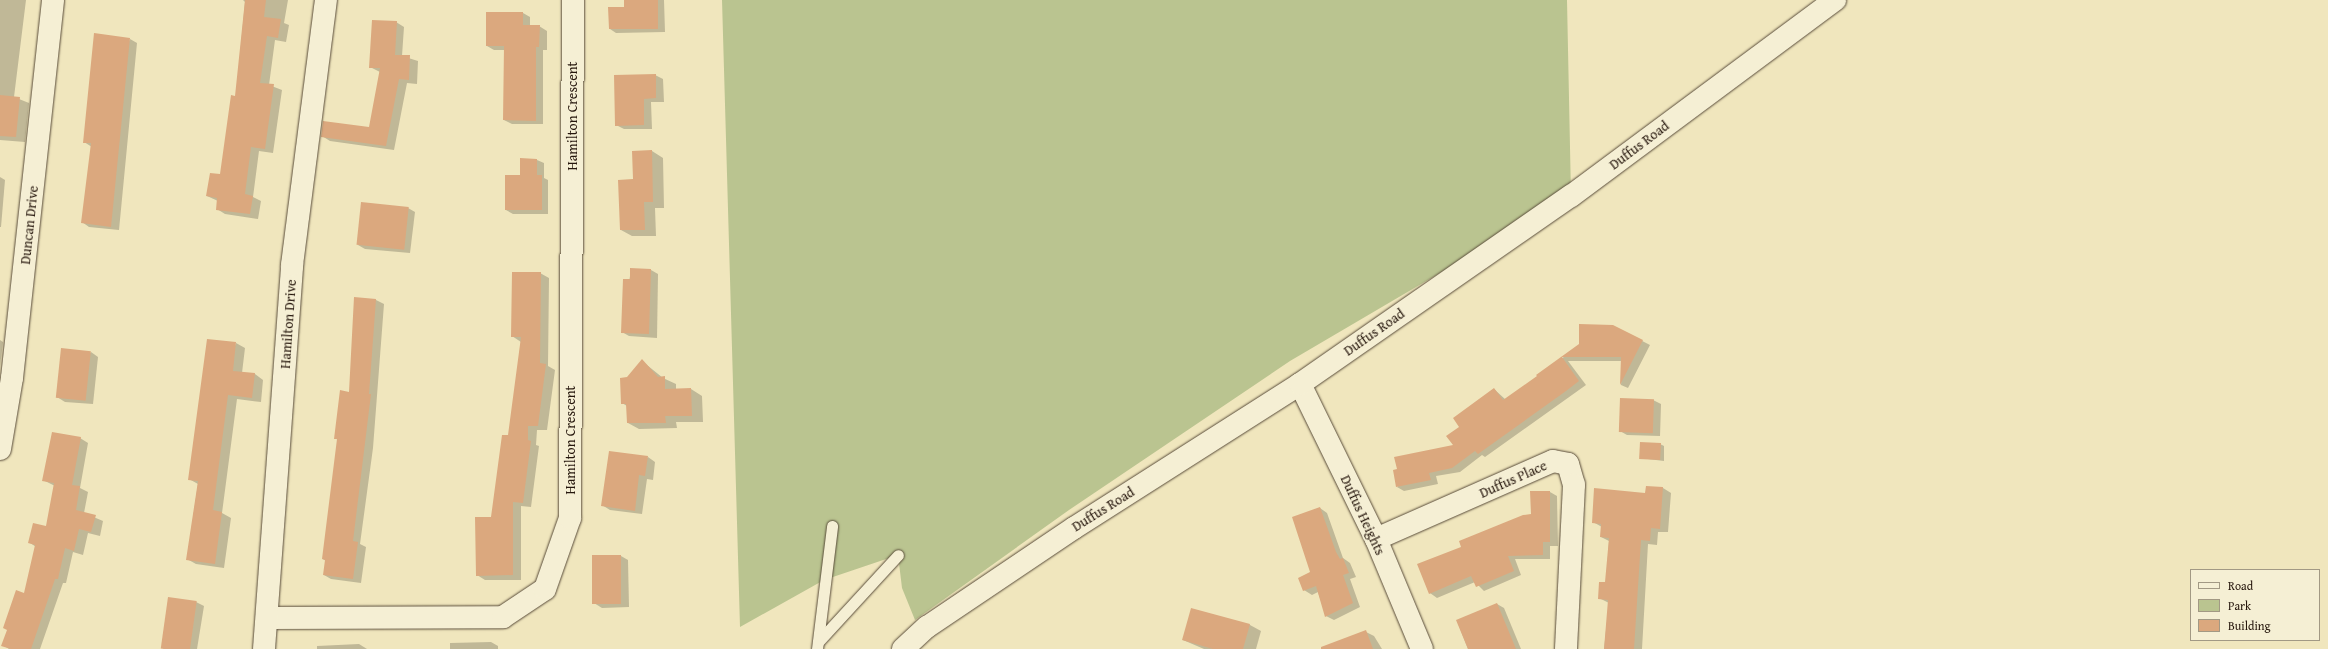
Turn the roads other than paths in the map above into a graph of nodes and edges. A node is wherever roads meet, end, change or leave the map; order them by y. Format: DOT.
graph roads {
  1 [pos="53,0"];
  2 [pos="326,0"];
  3 [pos="573,0"];
  4 [pos="1835,0"];
  5 [pos="1300,384"];
  6 [pos="0,449"];
  7 [pos="832,526"];
  8 [pos="1376,539"];
  9 [pos="898,555"];
  10 [pos="267,618"];
  11 [pos="818,645"];
  12 [pos="264,649"];
  13 [pos="903,649"];
  14 [pos="1422,649"];
  15 [pos="1566,649"];
  1 -- 6 [label="street, Duncan Drive"];
  2 -- 10 [label="street, Hamilton Drive"];
  3 -- 10 [label="street, Hamilton Crescent"];
  4 -- 5 [label="street, Duffus Road"];
  5 -- 8 [label="street, Duffus Heights"];
  5 -- 13 [label="street, Duffus Road"];
  7 -- 11 [label="lane"];
  8 -- 14 [label="street, Duffus Heights"];
  8 -- 15 [label="street, Duffus Place"];
  9 -- 11 [label="lane"];
  10 -- 12 [label="street, Hamilton Drive"];
}
